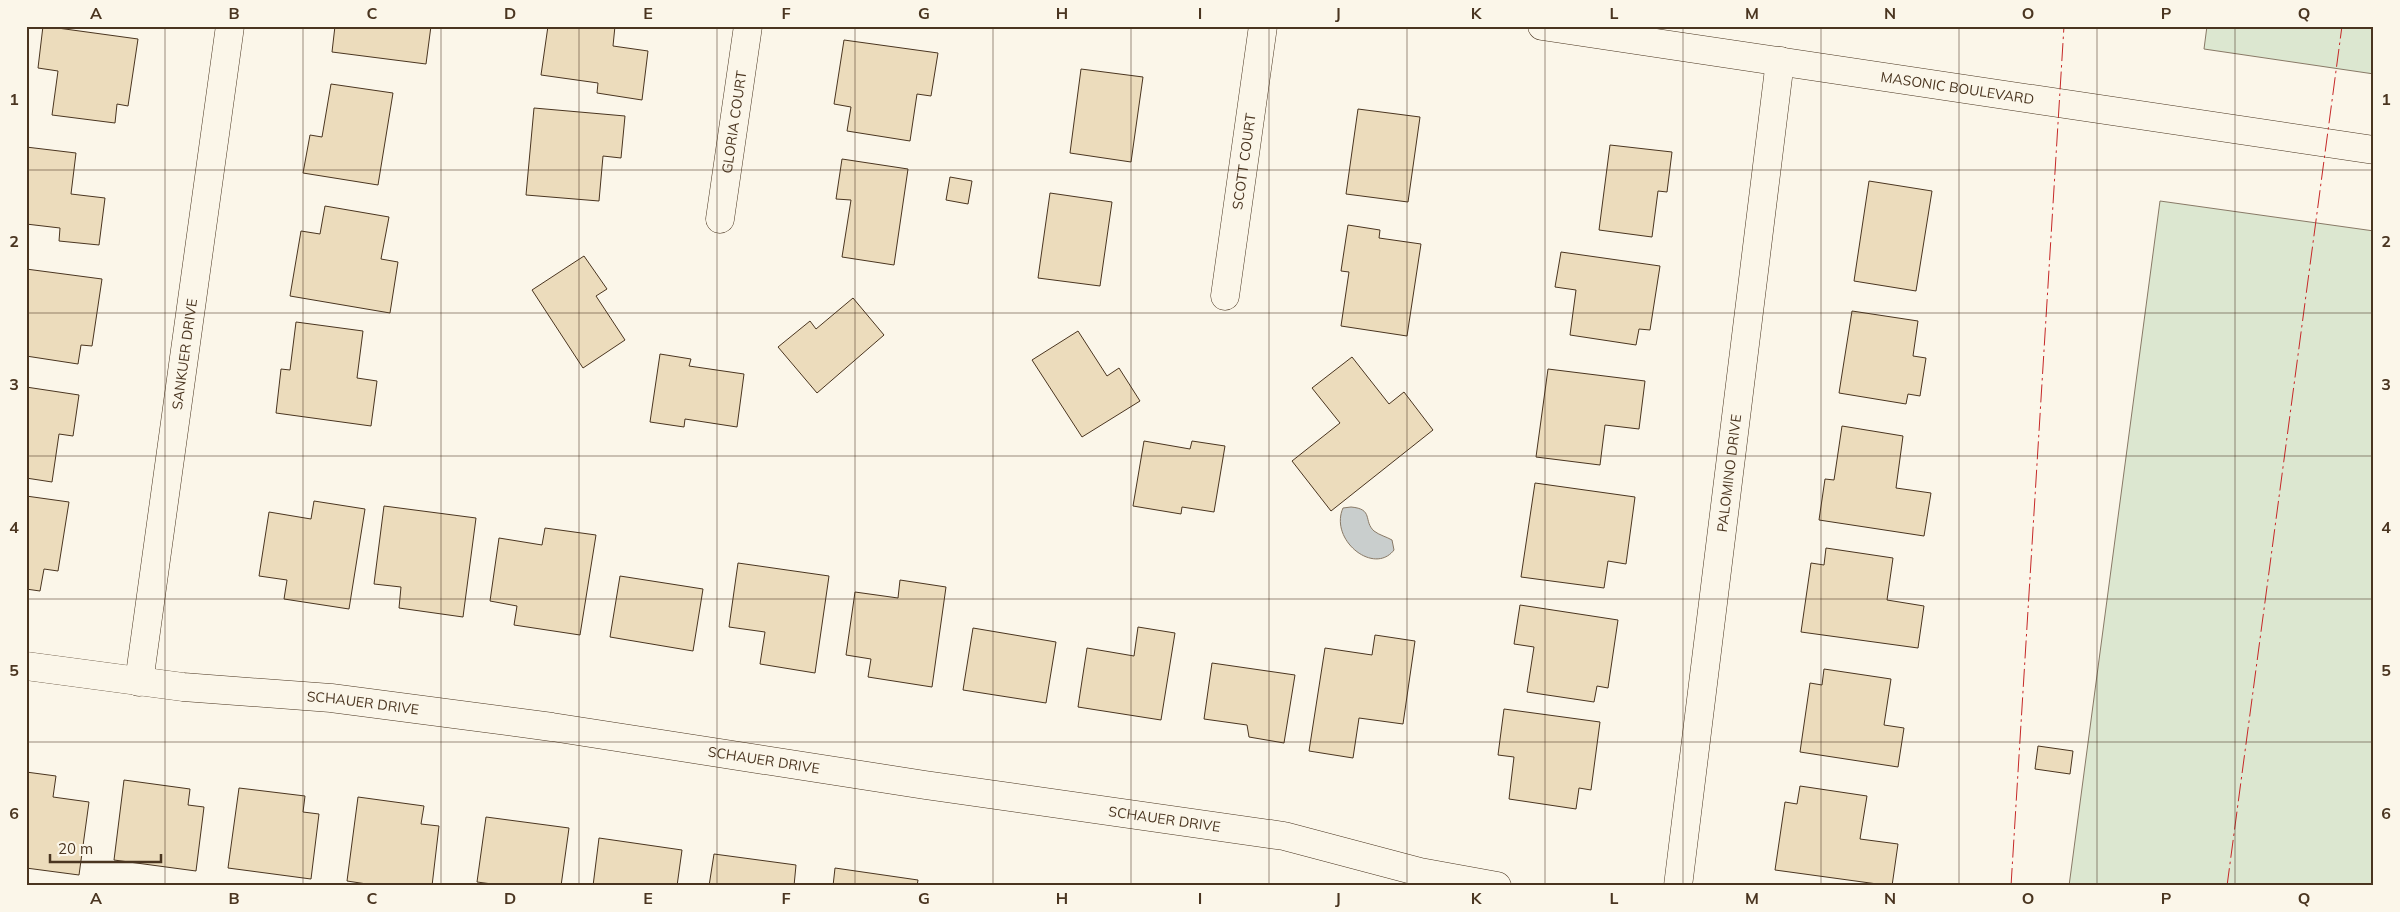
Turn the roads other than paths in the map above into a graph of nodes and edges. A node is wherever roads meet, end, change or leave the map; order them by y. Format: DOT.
graph roads {
  1 [pos="230,26"];
  2 [pos="748,26"];
  3 [pos="1264,26"];
  4 [pos="1542,26"];
  5 [pos="1780,61"];
  6 [pos="2374,150"];
  7 [pos="720,219"];
  8 [pos="1225,296"];
  9 [pos="26,666"];
  10 [pos="139,682"];
  11 [pos="1497,886"];
  12 [pos="1678,886"];
  1 -- 10 [label="street, SANKUER DRIVE"];
  2 -- 7 [label="street, GLORIA COURT"];
  3 -- 8 [label="street, SCOTT COURT"];
  4 -- 5 [label="street, MASONIC BOULEVARD"];
  5 -- 6 [label="street, MASONIC BOULEVARD"];
  5 -- 12 [label="street, PALOMINO DRIVE"];
  9 -- 10 [label="street, SCHAUER DRIVE"];
  10 -- 11 [label="street, SCHAUER DRIVE"];
}
